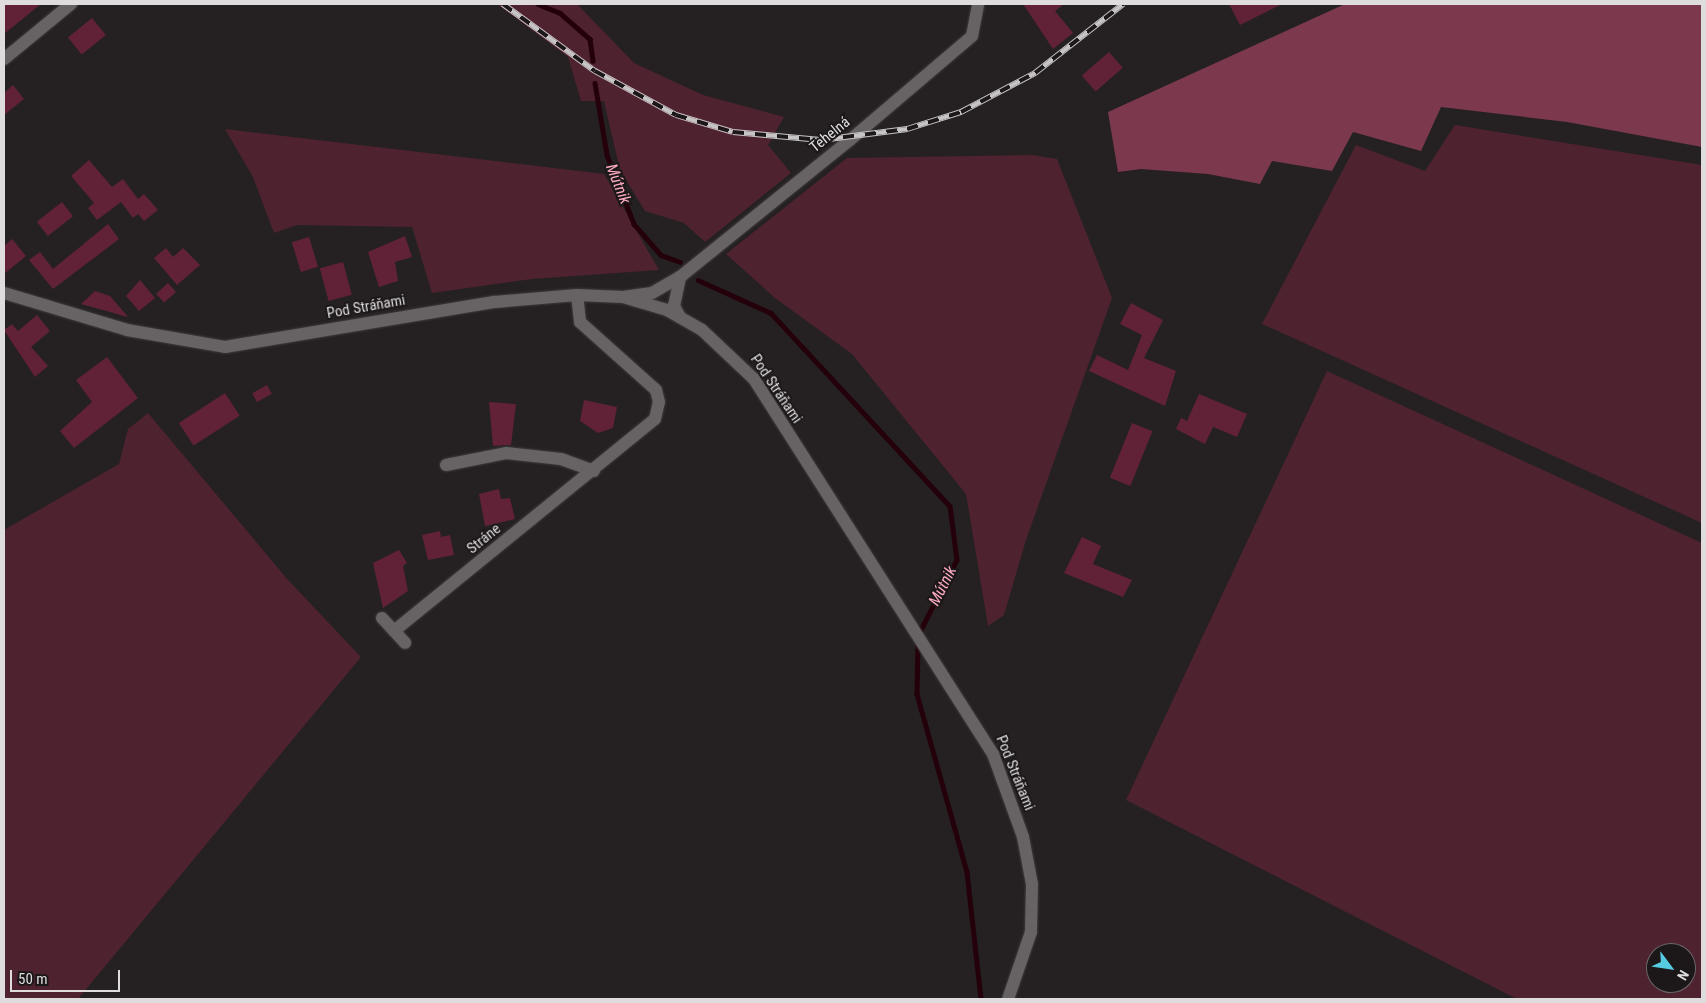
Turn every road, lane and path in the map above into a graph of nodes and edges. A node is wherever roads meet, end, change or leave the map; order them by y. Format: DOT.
graph roads {
  1 [pos="71,4"];
  2 [pos="978,4"];
  3 [pos="4,59"];
  4 [pos="680,277"];
  5 [pos="4,293"];
  6 [pos="577,295"];
  7 [pos="623,297"];
  8 [pos="680,317"];
  9 [pos="446,465"];
  10 [pos="594,471"];
  11 [pos="382,618"];
  12 [pos="394,631"];
  13 [pos="404,643"];
  14 [pos="1008,999"];
  1 -- 3 [label="street"];
  2 -- 4 [label="street, Tehelná"];
  4 -- 7 [label="street, Tehelná"];
  4 -- 8 [label="street"];
  5 -- 6 [label="street, Pod Stráňami"];
  6 -- 7 [label="street, Pod Stráňami"];
  6 -- 10 [label="street, Stráne"];
  7 -- 8 [label="street, Pod Stráňami"];
  8 -- 14 [label="street, Pod Stráňami"];
  9 -- 10 [label="street"];
  10 -- 12 [label="street, Stráne"];
  11 -- 12 [label="street"];
  12 -- 13 [label="street"];
}
